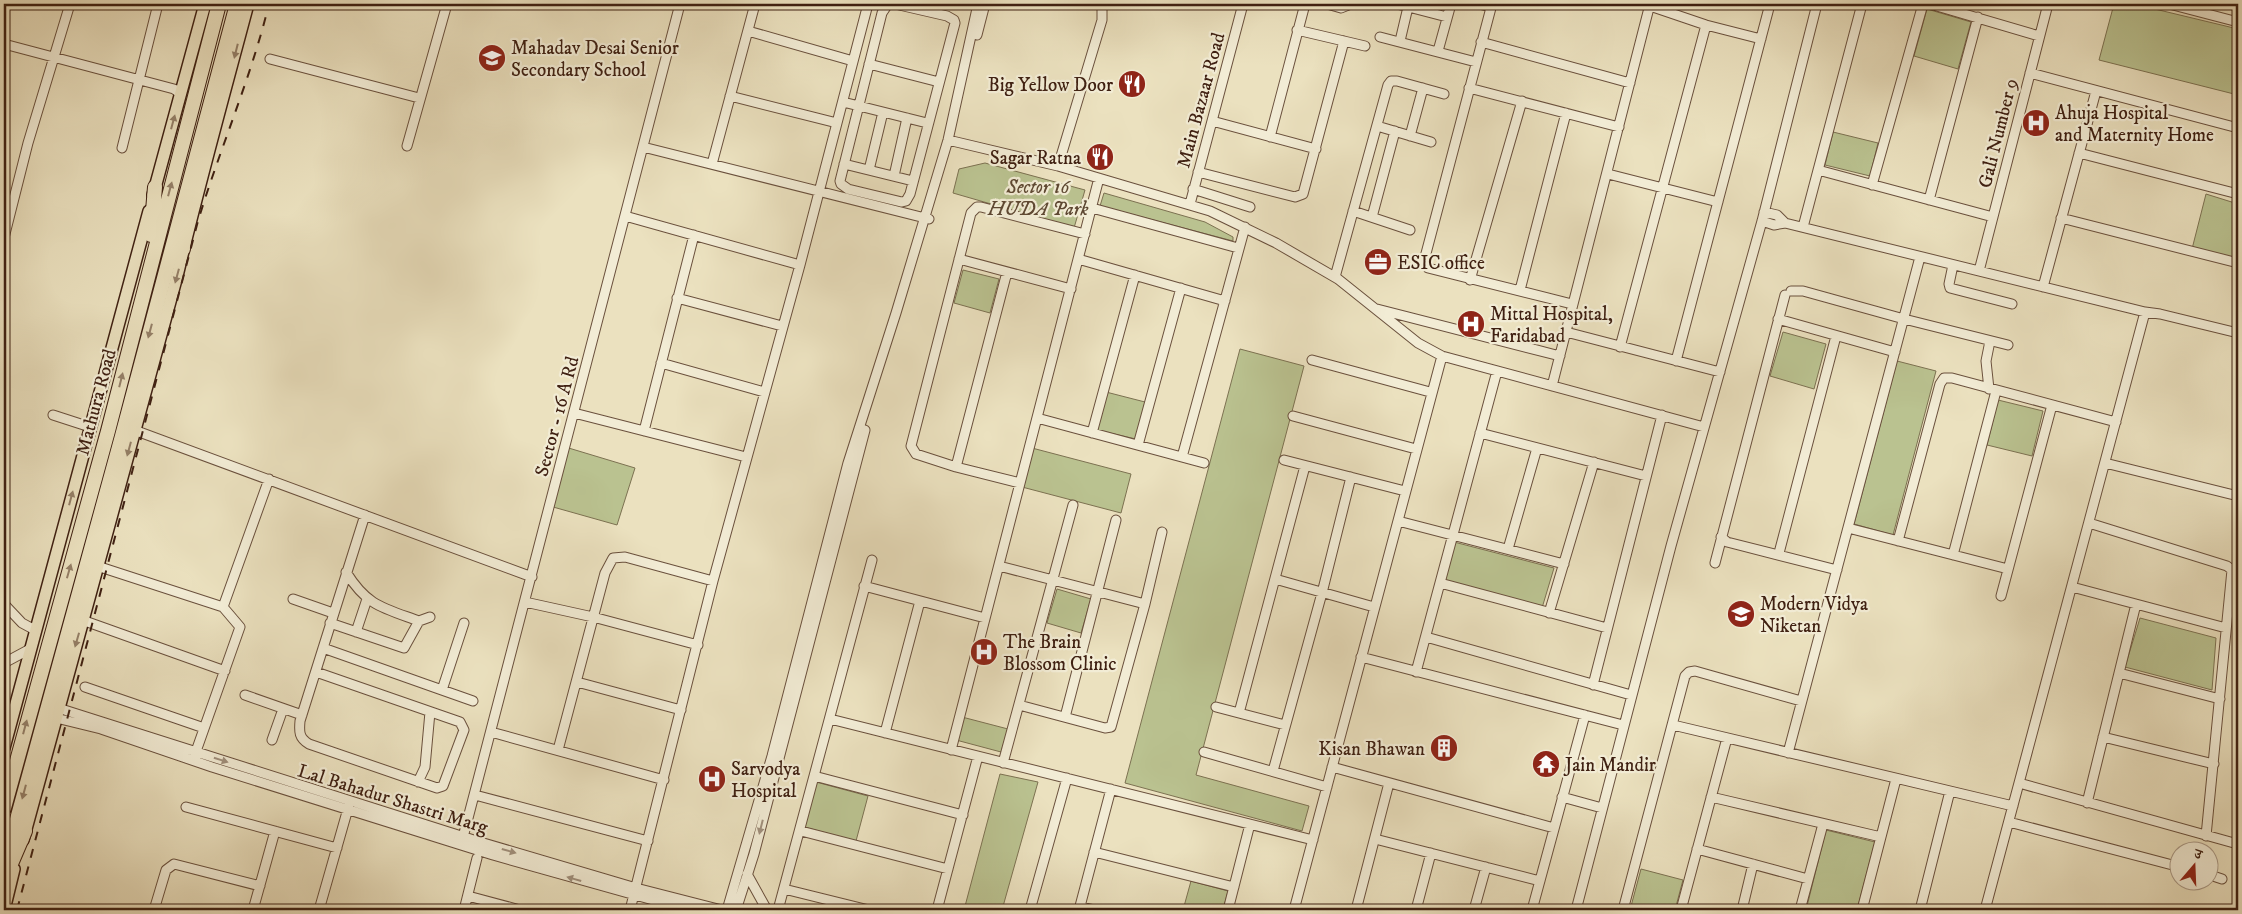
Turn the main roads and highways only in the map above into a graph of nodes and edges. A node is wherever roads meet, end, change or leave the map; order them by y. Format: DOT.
graph roads {
  1 [pos="205,4"];
  2 [pos="218,4"];
  3 [pos="236,4"];
  4 [pos="248,4"];
  5 [pos="189,182"];
  6 [pos="156,187"];
  7 [pos="183,250"];
  8 [pos="152,259"];
  9 [pos="4,748"];
  10 [pos="4,808"];
  11 [pos="25,831"];
  12 [pos="4,867"];
  13 [pos="4,880"];
  14 [pos="4,910"];
  6 -- 1 [label="main road, one-way"];
  8 -- 2 [label="highway, Mathura Road, one-way"];
  3 -- 5 [label="highway"];
  4 -- 7 [label="main road, one-way"];
  5 -- 7 [label="highway"];
  5 -- 12 [label="highway, Mathura Road, one-way"];
  6 -- 8 [label="highway"];
  9 -- 6 [label="main road, one-way"];
  7 -- 11 [label="main road, one-way"];
  10 -- 8 [label="highway, Mathura Road, one-way"];
  11 -- 13 [label="highway"];
  11 -- 14 [label="main road"];
}
